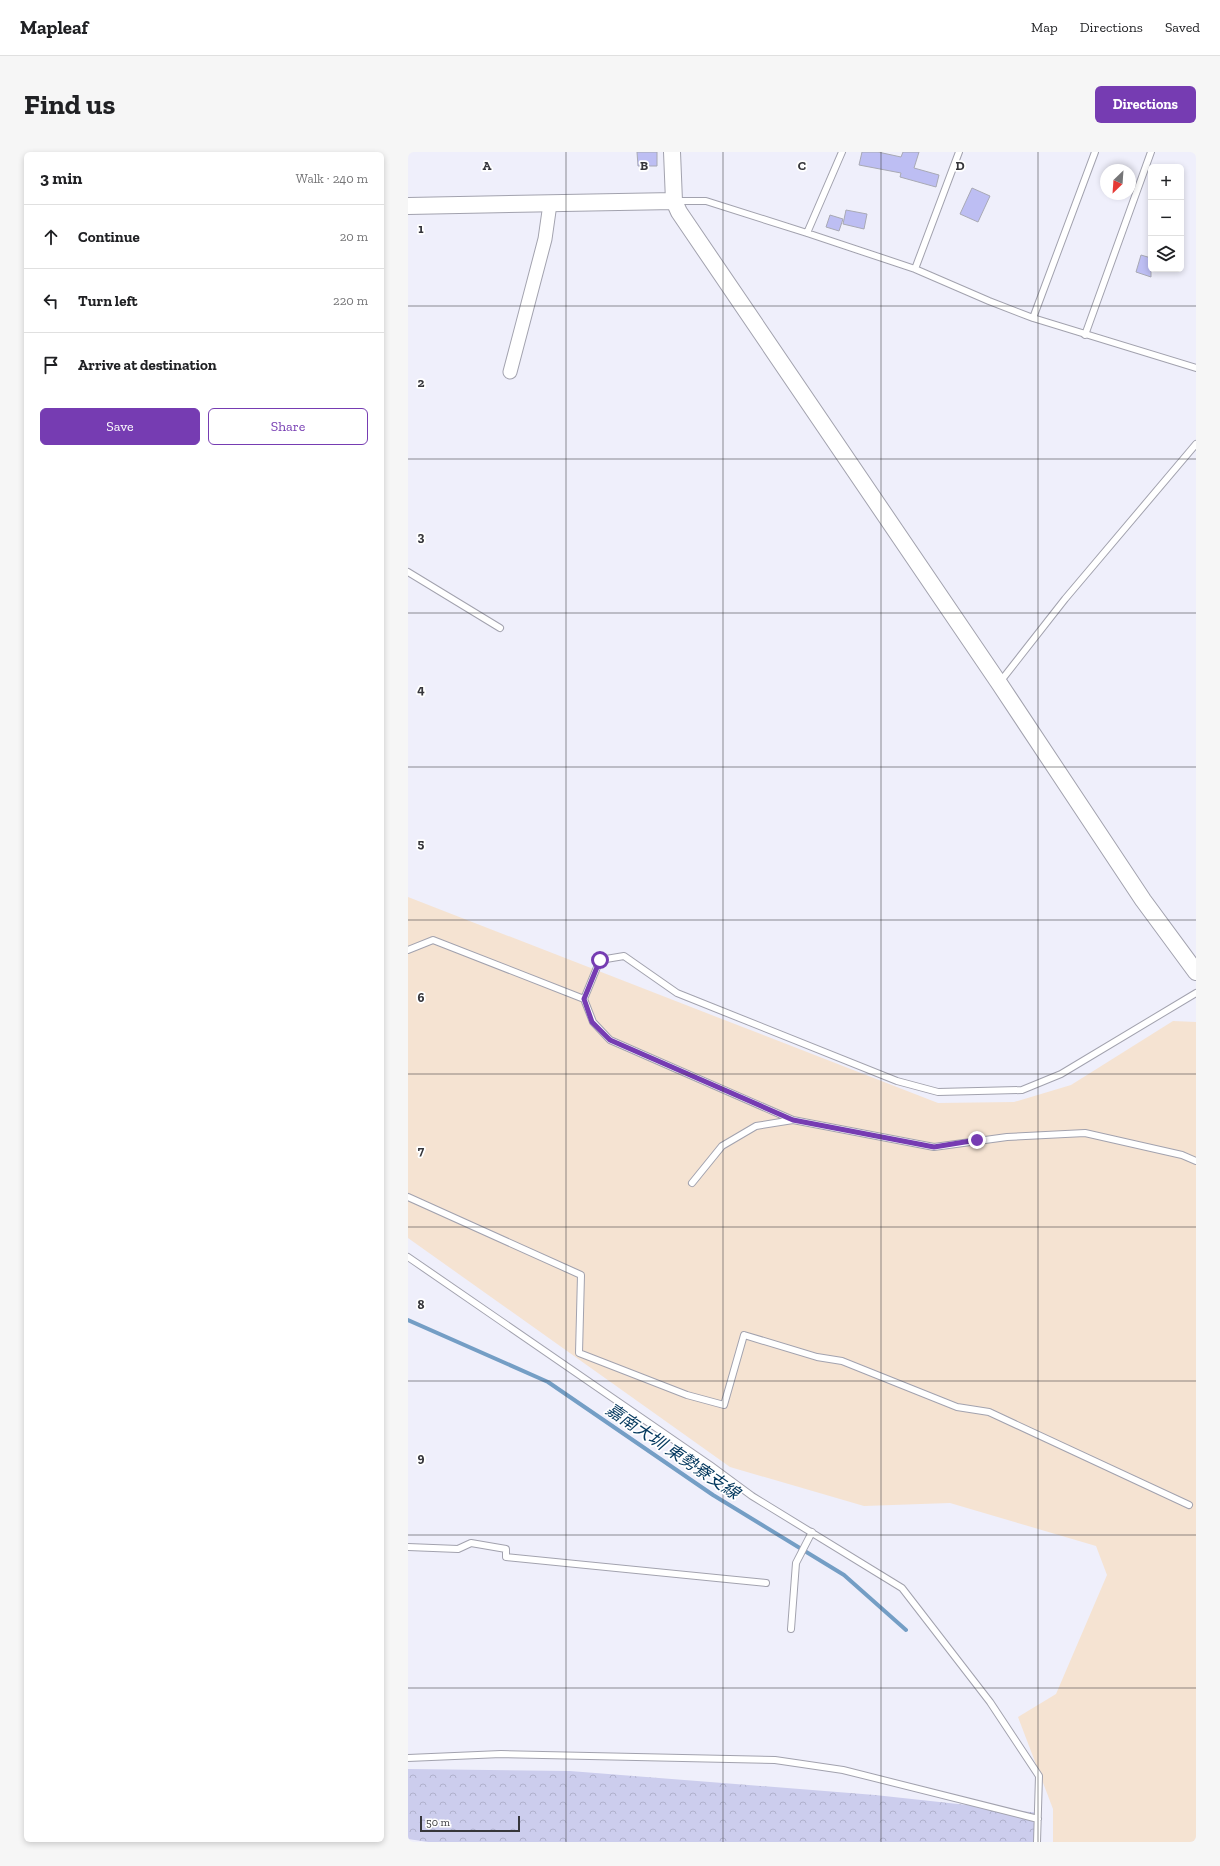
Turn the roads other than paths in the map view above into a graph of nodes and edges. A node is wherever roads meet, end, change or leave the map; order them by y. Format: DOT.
graph roads {
  1 [pos="672,152"];
  2 [pos="842,152"];
  3 [pos="959,152"];
  4 [pos="1095,152"];
  5 [pos="1151,152"];
  6 [pos="674,201"];
  7 [pos="550,204"];
  8 [pos="408,206"];
  9 [pos="807,233"];
  10 [pos="915,269"];
  11 [pos="1033,318"];
  12 [pos="1085,335"];
  13 [pos="1196,368"];
  14 [pos="510,372"];
  15 [pos="1196,444"];
  16 [pos="408,572"];
  17 [pos="500,628"];
  18 [pos="999,683"];
  19 [pos="408,950"];
  20 [pos="1196,972"];
  21 [pos="1196,993"];
  22 [pos="584,999"];
  23 [pos="793,1120"];
  24 [pos="1196,1161"];
  25 [pos="692,1183"];
  26 [pos="408,1197"];
  27 [pos="408,1257"];
  28 [pos="1189,1505"];
  29 [pos="812,1532"];
  30 [pos="408,1547"];
  31 [pos="766,1583"];
  32 [pos="791,1629"];
  33 [pos="408,1758"];
  34 [pos="1038,1819"];
  35 [pos="1037,1842"];
  1 -- 6 [label="street"];
  2 -- 9 [label="lane"];
  3 -- 10 [label="lane"];
  4 -- 11 [label="lane"];
  5 -- 12 [label="lane"];
  6 -- 7 [label="street"];
  6 -- 9 [label="lane"];
  6 -- 18 [label="street"];
  7 -- 8 [label="street"];
  7 -- 14 [label="street"];
  9 -- 10 [label="lane"];
  10 -- 11 [label="lane"];
  11 -- 12 [label="lane"];
  12 -- 13 [label="lane"];
  15 -- 18 [label="lane"];
  16 -- 17 [label="lane"];
  18 -- 20 [label="street"];
  19 -- 22 [label="lane"];
  21 -- 22 [label="lane"];
  22 -- 23 [label="lane"];
  23 -- 24 [label="lane"];
  23 -- 25 [label="lane"];
  26 -- 28 [label="lane"];
  27 -- 29 [label="lane"];
  29 -- 32 [label="lane"];
  29 -- 34 [label="lane"];
  30 -- 31 [label="lane"];
  33 -- 34 [label="lane"];
  34 -- 35 [label="lane"];
}
